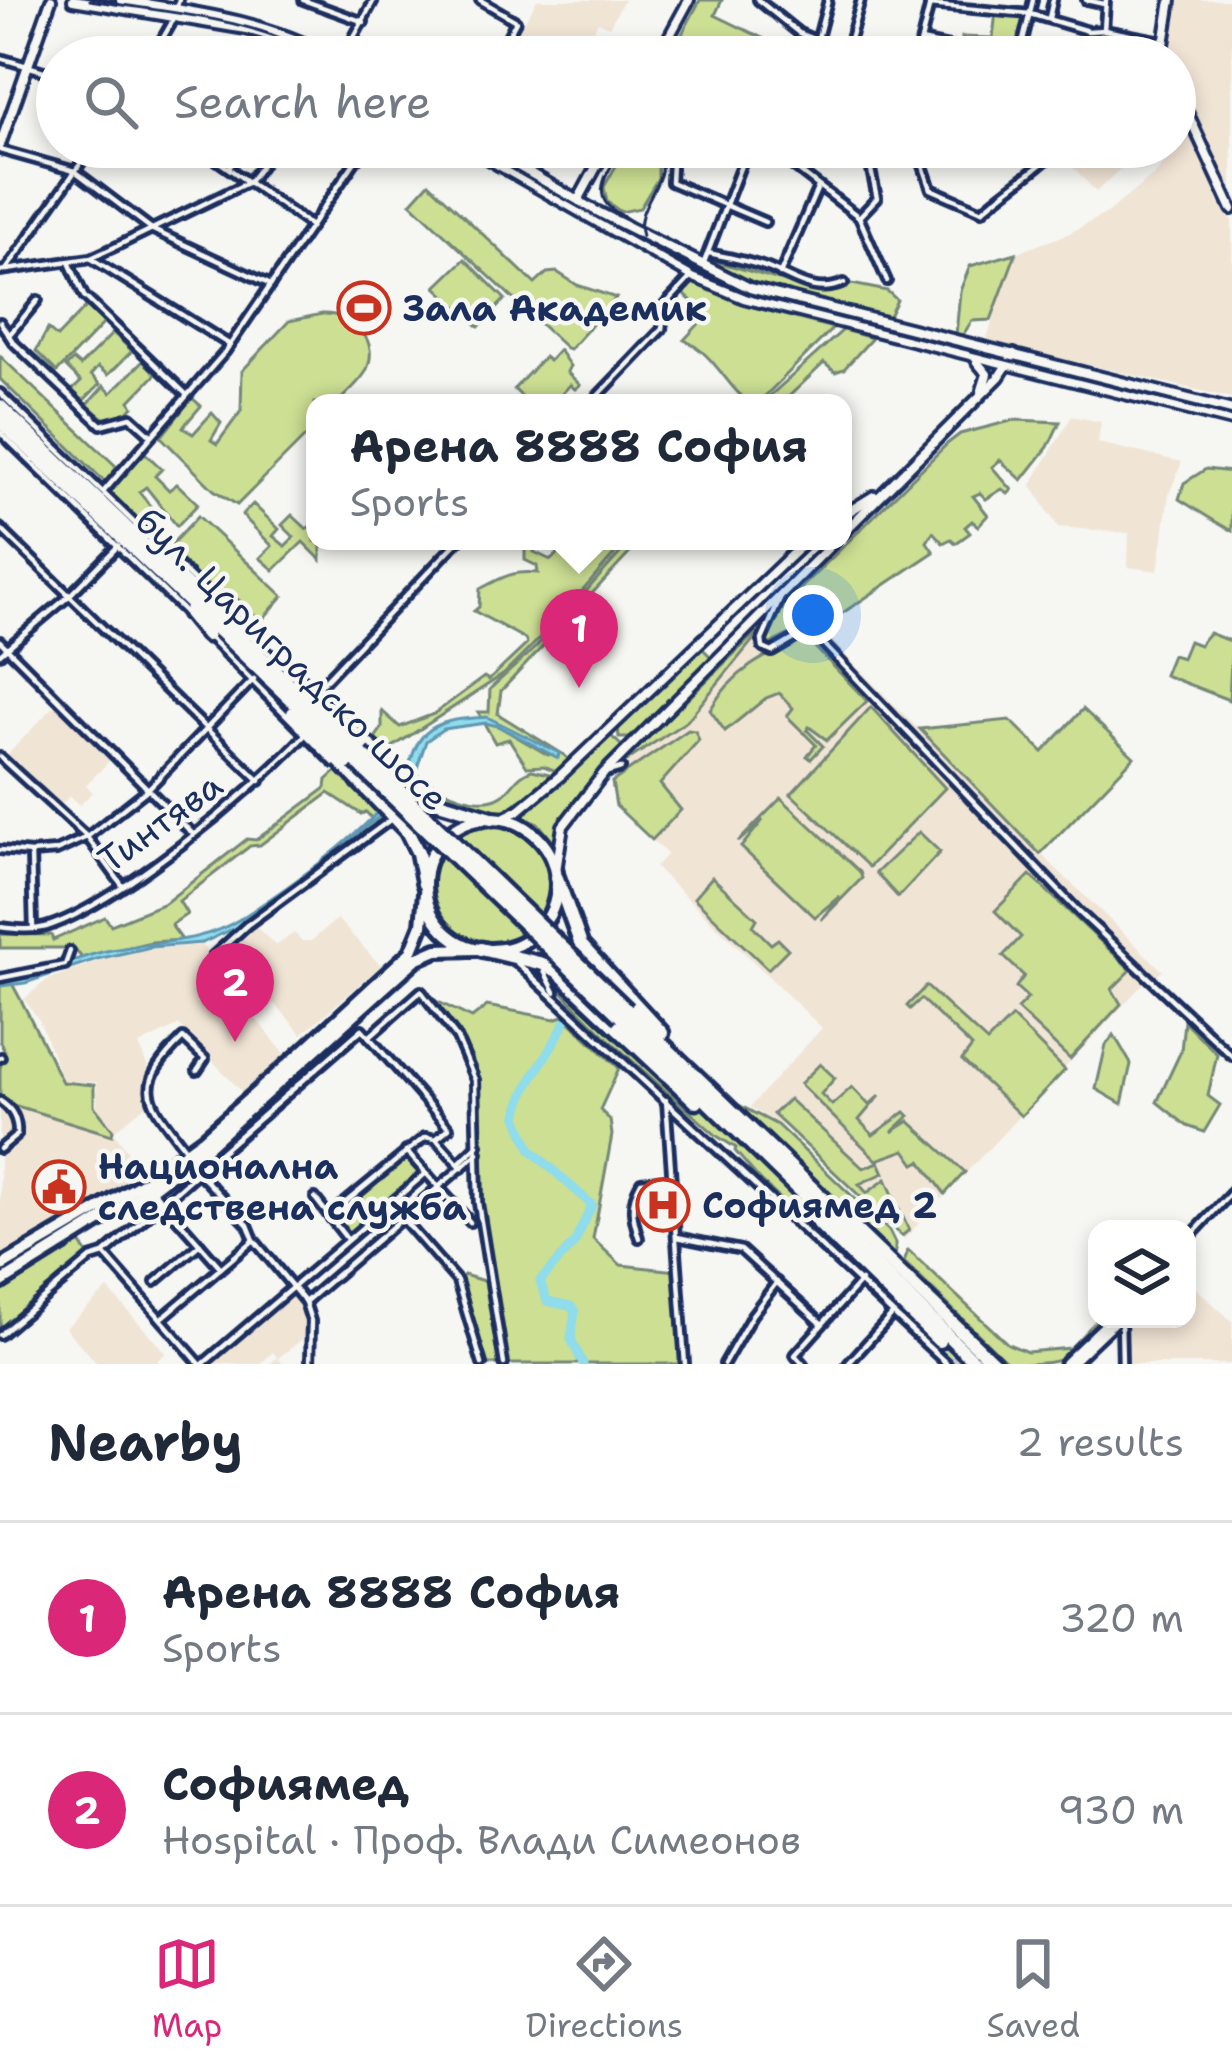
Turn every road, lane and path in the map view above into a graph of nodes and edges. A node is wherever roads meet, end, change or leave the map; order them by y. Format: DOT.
graph roads {
  1 [pos="51,0"];
  2 [pos="73,0"];
  3 [pos="303,0"];
  4 [pos="374,0"];
  5 [pos="480,0"];
  6 [pos="688,0"];
  7 [pos="758,0"];
  8 [pos="828,0"];
  9 [pos="861,0"];
  10 [pos="1033,0"];
  11 [pos="1053,0"];
  12 [pos="1086,0"];
  13 [pos="1171,0"];
  14 [pos="991,1"];
  15 [pos="120,2"];
  16 [pos="930,2"];
  17 [pos="1106,2"];
  18 [pos="176,9"];
  19 [pos="988,10"];
  20 [pos="1030,14"];
  21 [pos="1049,18"];
  22 [pos="364,22"];
  23 [pos="1104,30"];
  24 [pos="39,36"];
  25 [pos="162,36"];
  26 [pos="270,36"];
  27 [pos="290,36"];
  28 [pos="356,36"];
  29 [pos="508,36"];
  30 [pos="669,36"];
  31 [pos="806,36"];
  32 [pos="821,36"];
  33 [pos="851,36"];
  34 [pos="922,36"];
  35 [pos="1024,36"];
  36 [pos="1136,36"];
  37 [pos="1163,36"];
  38 [pos="36,44"];
  39 [pos="0,58"];
  40 [pos="28,67"];
  41 [pos="36,69"];
  42 [pos="1196,131"];
  43 [pos="0,147"];
  44 [pos="36,159"];
  45 [pos="66,168"];
  46 [pos="77,168"];
  47 [pos="229,168"];
  48 [pos="259,168"];
  49 [pos="351,168"];
  50 [pos="506,168"];
  51 [pos="518,168"];
  52 [pos="595,168"];
  53 [pos="672,168"];
  54 [pos="740,168"];
  55 [pos="796,168"];
  56 [pos="871,168"];
  57 [pos="924,168"];
  58 [pos="1038,168"];
  59 [pos="75,171"];
  60 [pos="249,182"];
  61 [pos="818,187"];
  62 [pos="575,205"];
  63 [pos="725,207"];
  64 [pos="1232,209"];
  65 [pos="859,217"];
  66 [pos="765,222"];
  67 [pos="312,226"];
  68 [pos="153,230"];
  69 [pos="708,253"];
  70 [pos="91,258"];
  71 [pos="69,262"];
  72 [pos="701,267"];
  73 [pos="3,270"];
  74 [pos="780,274"];
  75 [pos="692,275"];
  76 [pos="887,281"];
  77 [pos="844,283"];
  78 [pos="274,286"];
  79 [pos="38,300"];
  80 [pos="0,322"];
  81 [pos="9,335"];
  82 [pos="230,346"];
  83 [pos="1014,354"];
  84 [pos="965,356"];
  85 [pos="1009,366"];
  86 [pos="0,393"];
  87 [pos="600,394"];
  88 [pos="980,396"];
  89 [pos="188,397"];
  90 [pos="0,406"];
  91 [pos="1232,410"];
  92 [pos="1232,421"];
  93 [pos="1,425"];
  94 [pos="153,436"];
  95 [pos="890,485"];
  96 [pos="95,492"];
  97 [pos="852,509"];
  98 [pos="852,524"];
  99 [pos="0,528"];
  100 [pos="118,547"];
  101 [pos="160,548"];
  102 [pos="449,550"];
  103 [pos="796,550"];
  104 [pos="826,550"];
  105 [pos="176,591"];
  106 [pos="69,596"];
  107 [pos="778,601"];
  108 [pos="738,605"];
  109 [pos="755,622"];
  110 [pos="207,635"];
  111 [pos="0,641"];
  112 [pos="8,649"];
  113 [pos="0,654"];
  114 [pos="274,678"];
  115 [pos="254,679"];
  116 [pos="316,689"];
  117 [pos="332,713"];
  118 [pos="618,721"];
  119 [pos="207,730"];
  120 [pos="304,736"];
  121 [pos="636,739"];
  122 [pos="0,757"];
  123 [pos="356,762"];
  124 [pos="621,768"];
  125 [pos="604,773"];
  126 [pos="260,781"];
  127 [pos="148,789"];
  128 [pos="394,816"];
  129 [pos="496,818"];
  130 [pos="192,832"];
  131 [pos="87,837"];
  132 [pos="0,850"];
  133 [pos="31,853"];
  134 [pos="556,875"];
  135 [pos="122,884"];
  136 [pos="424,889"];
  137 [pos="543,925"];
  138 [pos="0,926"];
  139 [pos="33,929"];
  140 [pos="479,949"];
  141 [pos="70,951"];
  142 [pos="213,956"];
  143 [pos="509,956"];
  144 [pos="543,964"];
  145 [pos="0,977"];
  146 [pos="562,1002"];
  147 [pos="369,1037"];
  148 [pos="1232,1056"];
  149 [pos="197,1071"];
  150 [pos="666,1100"];
  151 [pos="0,1101"];
  152 [pos="751,1137"];
  153 [pos="436,1139"];
  154 [pos="0,1149"];
  155 [pos="478,1149"];
  156 [pos="187,1151"];
  157 [pos="406,1151"];
  158 [pos="460,1166"];
  159 [pos="198,1172"];
  160 [pos="425,1174"];
  161 [pos="785,1177"];
  162 [pos="670,1179"];
  163 [pos="148,1186"];
  164 [pos="437,1189"];
  165 [pos="1232,1192"];
  166 [pos="315,1198"];
  167 [pos="163,1202"];
  168 [pos="1222,1202"];
  169 [pos="1232,1207"];
  170 [pos="329,1216"];
  171 [pos="403,1219"];
  172 [pos="470,1222"];
  173 [pos="1196,1230"];
  174 [pos="675,1237"];
  175 [pos="639,1238"];
  176 [pos="254,1240"];
  177 [pos="347,1240"];
  178 [pos="200,1244"];
  179 [pos="0,1251"];
  180 [pos="104,1254"];
  181 [pos="4,1265"];
  182 [pos="221,1268"];
  183 [pos="861,1281"];
  184 [pos="155,1282"];
  185 [pos="777,1282"];
  186 [pos="0,1283"];
  187 [pos="291,1285"];
  188 [pos="305,1302"];
  189 [pos="894,1313"];
  190 [pos="160,1318"];
  191 [pos="821,1323"];
  192 [pos="1108,1328"];
  193 [pos="1119,1328"];
  194 [pos="0,1335"];
  195 [pos="939,1341"];
  196 [pos="943,1363"];
  197 [pos="202,1364"];
  198 [pos="310,1364"];
  199 [pos="482,1364"];
  200 [pos="504,1364"];
  201 [pos="685,1364"];
  202 [pos="724,1364"];
  203 [pos="803,1364"];
  204 [pos="848,1364"];
  205 [pos="977,1364"];
  206 [pos="995,1364"];
  207 [pos="1067,1364"];
  208 [pos="1121,1364"];
  1 -- 24 [label="main road"];
  2 -- 15 [label="main road"];
  3 -- 22 [label="street"];
  4 -- 22 [label="street"];
  5 -- 29 [label="street"];
  6 -- 30 [label="main road"];
  7 -- 31 [label="street"];
  8 -- 32 [label="street"];
  9 -- 33 [label="street"];
  10 -- 20 [label="street"];
  11 -- 21 [label="street"];
  12 -- 17 [label="street"];
  13 -- 37 [label="main road"];
  14 -- 19 [label="street"];
  15 -- 18 [label="main road"];
  16 -- 19 [label="street"];
  16 -- 34 [label="street"];
  17 -- 23 [label="street"];
  18 -- 25 [label="street"];
  18 -- 26 [label="main road"];
  18 -- 27 [label="main road"];
  19 -- 20 [label="street"];
  20 -- 21 [label="street"];
  20 -- 35 [label="street"];
  21 -- 23 [label="street"];
  22 -- 28 [label="street"];
  23 -- 36 [label="street"];
  38 -- 40 [label="main road"];
  39 -- 40 [label="street"];
  40 -- 41 [label="street"];
  40 -- 43 [label="main road"];
  42 -- 64 [label="main road"];
  43 -- 44 [label="street"];
  45 -- 59 [label="street"];
  46 -- 59 [label="street"];
  47 -- 60 [label="street"];
  48 -- 60 [label="street"];
  49 -- 67 [label="street"];
  50 -- 62 [label="main road"];
  51 -- 62 [label="main road"];
  52 -- 62 [label="main road"];
  53 -- 63 [label="street"];
  54 -- 63 [label="street"];
  55 -- 61 [label="street"];
  56 -- 65 [label="street"];
  57 -- 58 [label="street"];
  59 -- 68 [label="street"];
  59 -- 73 [label="street"];
  60 -- 67 [label="street"];
  60 -- 68 [label="street"];
  61 -- 65 [label="street"];
  61 -- 74 [label="street"];
  62 -- 72 [label="main road"];
  62 -- 75 [label="main road"];
  63 -- 66 [label="street"];
  63 -- 69 [label="street"];
  65 -- 76 [label="street"];
  67 -- 78 [label="street"];
  68 -- 70 [label="street"];
  68 -- 78 [label="street"];
  69 -- 72 [label="street"];
  69 -- 74 [label="street"];
  70 -- 71 [label="street"];
  70 -- 82 [label="street"];
  71 -- 73 [label="street"];
  71 -- 89 [label="street"];
  72 -- 83 [label="main road"];
  74 -- 77 [label="street"];
  75 -- 84 [label="main road"];
  75 -- 87 [label="street"];
  78 -- 82 [label="street"];
  79 -- 81 [label="street"];
  80 -- 81 [label="street"];
  81 -- 94 [label="street"];
  82 -- 89 [label="street"];
  83 -- 85 [label="main road"];
  83 -- 91 [label="main road"];
  84 -- 85 [label="main road"];
  84 -- 88 [label="main road"];
  85 -- 88 [label="main road"];
  85 -- 92 [label="main road"];
  86 -- 96 [label="street, бул. Цариградско шосе"];
  88 -- 95 [label="main road"];
  89 -- 94 [label="street"];
  90 -- 96 [label="highway, бул. Цариградско шосе"];
  93 -- 100 [label="street, бул. Цариградско шосе"];
  93 -- 105 [label="highway, бул. Цариградско шосе"];
  94 -- 96 [label="street"];
  95 -- 97 [label="main road"];
  95 -- 98 [label="main road"];
  96 -- 101 [label="highway"];
  96 -- 114 [label="highway, бул. Цариградско шосе"];
  99 -- 106 [label="street"];
  100 -- 106 [label="street"];
  100 -- 110 [label="street, бул. Цариградско шосе"];
  101 -- 116 [label="street, бул. Цариградско шосе"];
  102 -- 116 [label="street"];
  103 -- 108 [label="main road"];
  104 -- 107 [label="main road"];
  105 -- 110 [label="highway"];
  105 -- 114 [label="highway, бул. Цариградско шосе"];
  106 -- 112 [label="street"];
  106 -- 119 [label="street"];
  107 -- 109 [label="main road"];
  107 -- 148 [label="street"];
  108 -- 109 [label="main road"];
  108 -- 118 [label="main road"];
  109 -- 121 [label="main road"];
  110 -- 115 [label="street, бул. Цариградско шосе"];
  111 -- 112 [label="street"];
  112 -- 113 [label="street"];
  112 -- 127 [label="street"];
  114 -- 117 [label="highway"];
  114 -- 123 [label="highway, бул. Цариградско шосе"];
  115 -- 119 [label="street"];
  115 -- 120 [label="street, бул. Цариградско шосе"];
  116 -- 117 [label="street, бул. Цариградско шосе"];
  117 -- 129 [label="highway"];
  118 -- 121 [label="main road"];
  118 -- 129 [label="main road"];
  119 -- 126 [label="street"];
  119 -- 127 [label="street"];
  120 -- 123 [label="street, бул. Цариградско шосе"];
  120 -- 126 [label="street, Тинтява"];
  121 -- 125 [label="main road"];
  122 -- 131 [label="street"];
  123 -- 128 [label="highway"];
  123 -- 152 [label="highway, бул. Цариградско шосе, bridge"];
  124 -- 125 [label="street"];
  125 -- 134 [label="main road"];
  126 -- 130 [label="street, Тинтява"];
  127 -- 130 [label="street"];
  127 -- 131 [label="street"];
  128 -- 136 [label="highway"];
  128 -- 142 [label="street"];
  129 -- 134 [label="main road"];
  129 -- 136 [label="main road"];
  130 -- 135 [label="street, Тинтява"];
  131 -- 133 [label="street"];
  131 -- 135 [label="street"];
  132 -- 133 [label="street"];
  133 -- 139 [label="street"];
  134 -- 137 [label="main road"];
  134 -- 152 [label="highway"];
  135 -- 139 [label="street, Тинтява"];
  136 -- 140 [label="main road"];
  136 -- 156 [label="main road"];
  137 -- 140 [label="main road"];
  137 -- 144 [label="street"];
  138 -- 139 [label="street"];
  140 -- 143 [label="highway"];
  140 -- 163 [label="main road"];
  141 -- 145 [label="street"];
  143 -- 144 [label="highway"];
  143 -- 146 [label="street"];
  144 -- 146 [label="street"];
  144 -- 152 [label="highway"];
  146 -- 150 [label="street"];
  147 -- 153 [label="street"];
  147 -- 155 [label="street"];
  147 -- 159 [label="street"];
  149 -- 156 [label="street"];
  150 -- 162 [label="street"];
  150 -- 183 [label="street"];
  151 -- 154 [label="street"];
  152 -- 161 [label="highway, бул. Цариградско шосе"];
  152 -- 206 [label="highway, бул. Цариградско шосе"];
  153 -- 157 [label="street"];
  153 -- 158 [label="street"];
  155 -- 158 [label="street"];
  155 -- 200 [label="street"];
  156 -- 163 [label="main road"];
  157 -- 160 [label="street"];
  157 -- 170 [label="street"];
  158 -- 164 [label="street"];
  159 -- 167 [label="street"];
  159 -- 176 [label="street"];
  160 -- 164 [label="street"];
  160 -- 177 [label="street"];
  161 -- 195 [label="highway"];
  161 -- 205 [label="highway, бул. Цариградско шосе"];
  162 -- 174 [label="street"];
  162 -- 175 [label="street"];
  163 -- 167 [label="street"];
  163 -- 181 [label="main road"];
  163 -- 186 [label="main road"];
  164 -- 171 [label="street"];
  164 -- 172 [label="street"];
  165 -- 168 [label="street"];
  166 -- 170 [label="street"];
  167 -- 178 [label="street"];
  167 -- 180 [label="street"];
  168 -- 169 [label="street"];
  168 -- 173 [label="street"];
  170 -- 177 [label="street"];
  171 -- 188 [label="street"];
  171 -- 199 [label="street"];
  174 -- 185 [label="street"];
  174 -- 201 [label="street"];
  176 -- 182 [label="street"];
  176 -- 187 [label="street"];
  177 -- 187 [label="street"];
  178 -- 182 [label="street"];
  178 -- 184 [label="street"];
  179 -- 181 [label="street"];
  180 -- 190 [label="street"];
  180 -- 194 [label="street"];
  182 -- 190 [label="street"];
  183 -- 189 [label="street"];
  183 -- 191 [label="street"];
  185 -- 191 [label="street"];
  185 -- 202 [label="street"];
  187 -- 188 [label="street"];
  187 -- 197 [label="street"];
  188 -- 198 [label="street"];
  189 -- 196 [label="street"];
  189 -- 204 [label="street"];
  190 -- 197 [label="street"];
  191 -- 203 [label="street"];
  192 -- 207 [label="highway"];
  193 -- 208 [label="street"];
}
